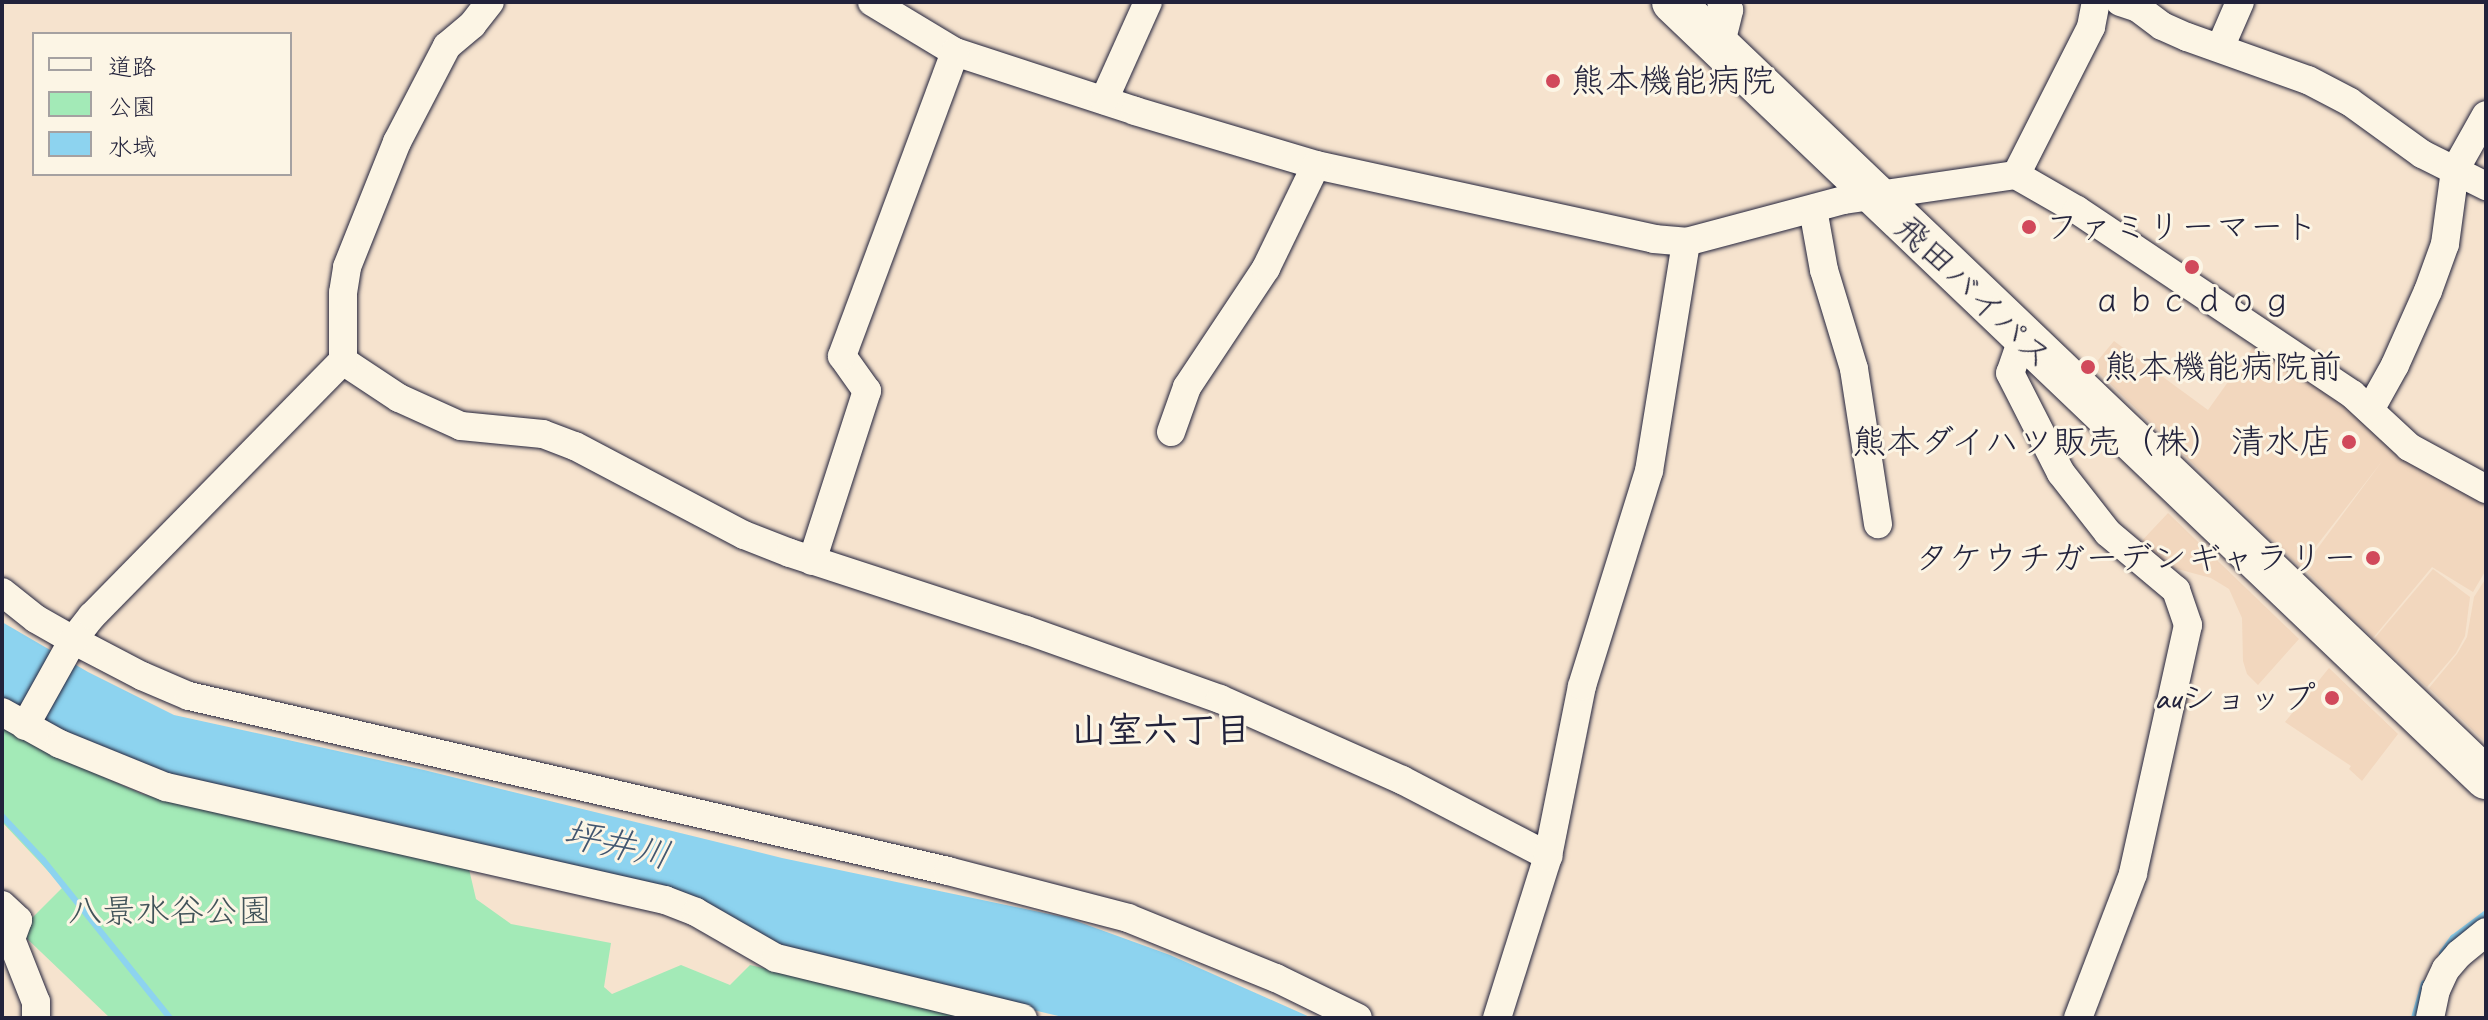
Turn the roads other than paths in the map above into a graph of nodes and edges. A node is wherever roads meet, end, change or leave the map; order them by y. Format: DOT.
graph roads {
  1 [pos="490,2"];
  2 [pos="873,2"];
  3 [pos="1148,2"];
  4 [pos="1673,2"];
  5 [pos="1721,2"];
  6 [pos="2096,2"];
  7 [pos="2120,2"];
  8 [pos="2240,2"];
  9 [pos="1720,47"];
  10 [pos="2220,48"];
  11 [pos="955,52"];
  12 [pos="1104,100"];
  13 [pos="2486,115"];
  14 [pos="1316,165"];
  15 [pos="2455,170"];
  16 [pos="2016,175"];
  17 [pos="2486,186"];
  18 [pos="1876,197"];
  19 [pos="1813,209"];
  20 [pos="1686,242"];
  21 [pos="2022,339"];
  22 [pos="343,361"];
  23 [pos="2370,410"];
  24 [pos="1171,432"];
  25 [pos="2486,489"];
  26 [pos="1878,524"];
  27 [pos="812,561"];
  28 [pos="2,592"];
  29 [pos="71,644"];
  30 [pos="18,719"];
  31 [pos="2486,778"];
  32 [pos="1548,856"];
  33 [pos="2,905"];
  34 [pos="2486,932"];
  35 [pos="36,1018"];
  36 [pos="1023,1018"];
  37 [pos="1358,1018"];
  38 [pos="1497,1018"];
  39 [pos="2078,1018"];
  40 [pos="2430,1018"];
  1 -- 22 [label="street"];
  2 -- 11 [label="street"];
  3 -- 12 [label="street"];
  4 -- 9 [label="highway, 飛田バイパス"];
  5 -- 9 [label="street"];
  6 -- 16 [label="street"];
  7 -- 10 [label="street"];
  8 -- 10 [label="street"];
  9 -- 18 [label="highway, 飛田バイパス"];
  10 -- 15 [label="street"];
  11 -- 12 [label="street"];
  11 -- 27 [label="street"];
  12 -- 14 [label="street"];
  13 -- 15 [label="street"];
  14 -- 20 [label="street"];
  14 -- 24 [label="street"];
  15 -- 17 [label="street"];
  15 -- 23 [label="street"];
  16 -- 18 [label="street"];
  16 -- 23 [label="street"];
  18 -- 19 [label="street"];
  18 -- 21 [label="highway, 飛田バイパス"];
  19 -- 20 [label="street"];
  19 -- 26 [label="street"];
  20 -- 32 [label="street"];
  21 -- 31 [label="highway, 飛田バイパス"];
  21 -- 39 [label="street"];
  22 -- 27 [label="street"];
  22 -- 29 [label="street"];
  23 -- 25 [label="street"];
  27 -- 32 [label="street"];
  28 -- 29 [label="street"];
  29 -- 30 [label="street"];
  29 -- 37 [label="street"];
  30 -- 36 [label="street"];
  32 -- 38 [label="street"];
  33 -- 35 [label="street"];
  34 -- 40 [label="street"];
}
